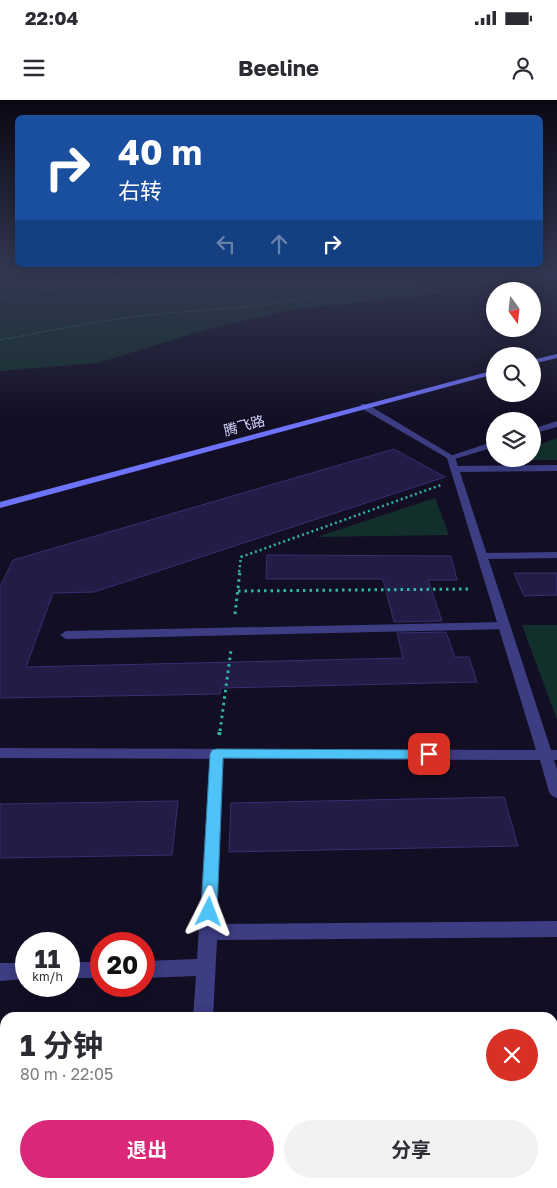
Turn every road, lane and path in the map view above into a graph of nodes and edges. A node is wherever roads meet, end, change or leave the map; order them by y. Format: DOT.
graph roads {
  1 [pos="109,321"];
  2 [pos="0,340"];
  3 [pos="557,356"];
  4 [pos="541,360"];
  5 [pos="486,374"];
  6 [pos="364,406"];
  7 [pos="557,424"];
  8 [pos="541,429"];
  9 [pos="486,449"];
  10 [pos="454,468"];
  11 [pos="557,468"];
  12 [pos="0,505"];
  13 [pos="557,555"];
  14 [pos="482,556"];
  15 [pos="492,589"];
  16 [pos="238,591"];
  17 [pos="504,626"];
  18 [pos="234,631"];
  19 [pos="66,634"];
  20 [pos="0,753"];
  21 [pos="217,754"];
  22 [pos="551,755"];
  23 [pos="557,792"];
  24 [pos="557,929"];
  25 [pos="208,932"];
  26 [pos="206,967"];
  27 [pos="155,969"];
  28 [pos="15,971"];
  29 [pos="0,972"];
  30 [pos="203,1012"];
  1 -- 2 [label="path"];
  3 -- 4 [label="street"];
  5 -- 6 [label="street, 腾飞路"];
  6 -- 10 [label="street"];
  6 -- 12 [label="street, 腾飞路"];
  7 -- 8 [label="street"];
  9 -- 10 [label="street"];
  10 -- 11 [label="street"];
  10 -- 14 [label="street"];
  10 -- 16 [label="path"];
  13 -- 14 [label="street"];
  14 -- 15 [label="street"];
  15 -- 16 [label="path"];
  15 -- 17 [label="street"];
  16 -- 18 [label="path"];
  17 -- 18 [label="street"];
  17 -- 22 [label="street"];
  18 -- 19 [label="street"];
  18 -- 21 [label="path"];
  20 -- 21 [label="street"];
  21 -- 22 [label="street"];
  21 -- 25 [label="street"];
  22 -- 23 [label="street"];
  24 -- 25 [label="street"];
  25 -- 26 [label="street"];
  26 -- 27 [label="street"];
  26 -- 30 [label="street"];
  28 -- 29 [label="street"];
}
